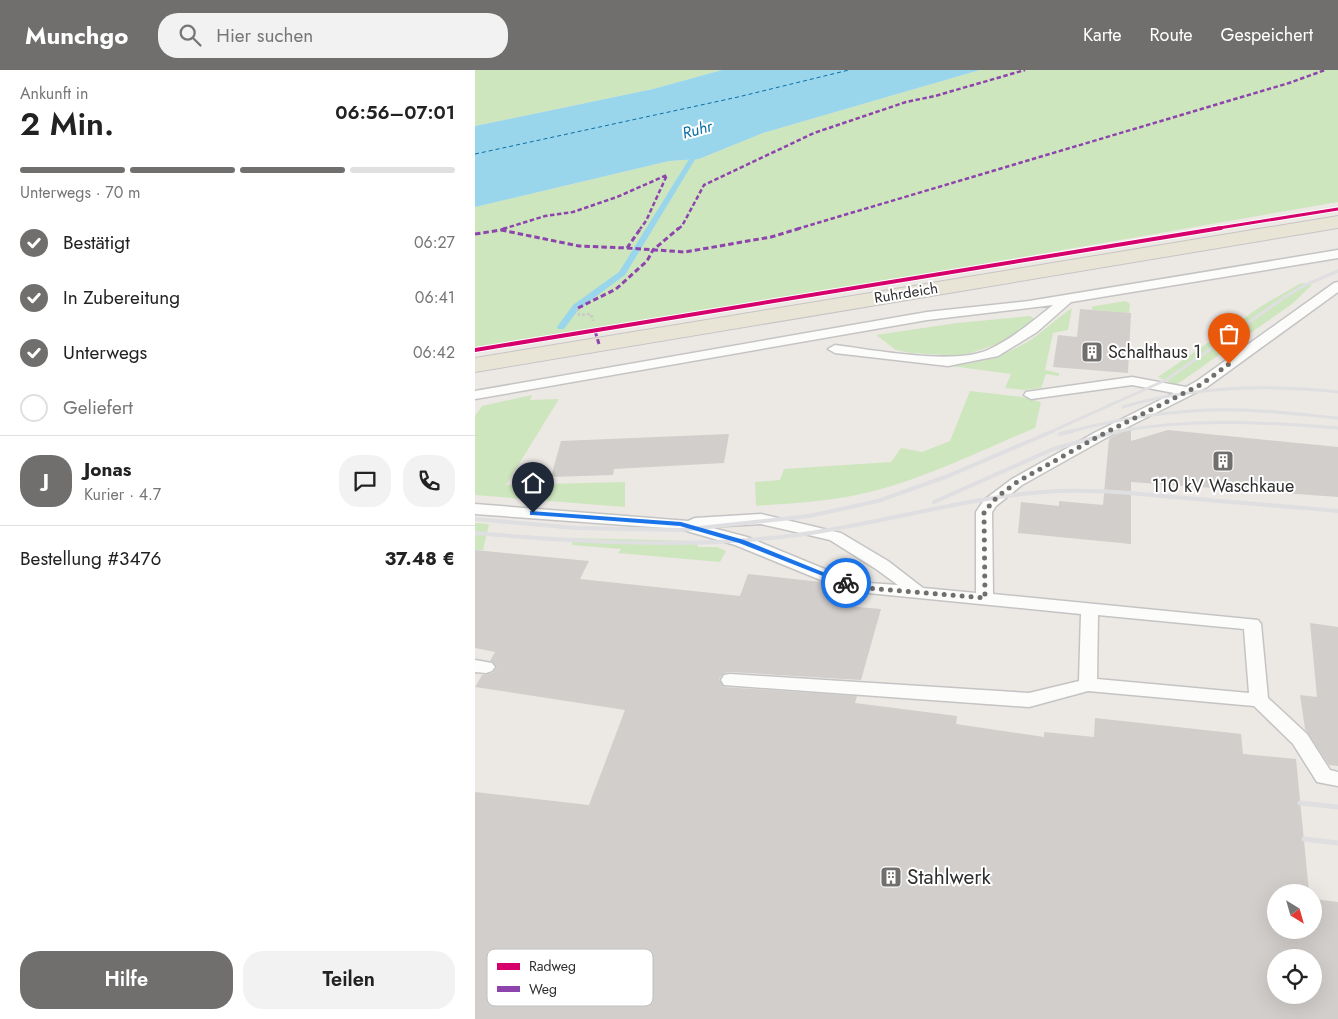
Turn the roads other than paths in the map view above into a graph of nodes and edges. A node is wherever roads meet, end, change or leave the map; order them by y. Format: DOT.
graph roads {
  1 [pos="1338,222"];
  2 [pos="1338,254"];
  3 [pos="1318,257"];
  4 [pos="1338,267"];
  5 [pos="1338,286"];
  6 [pos="1067,299"];
  7 [pos="835,349"];
  8 [pos="475,365"];
  9 [pos="1187,391"];
  10 [pos="475,395"];
  11 [pos="1031,395"];
  12 [pos="475,509"];
  13 [pos="681,524"];
  14 [pos="918,592"];
  15 [pos="985,598"];
  16 [pos="1090,608"];
  17 [pos="730,680"];
  18 [pos="1088,685"];
  19 [pos="1259,700"];
  20 [pos="1338,779"];
  1 -- 8 [label="main road, Ruhrdeich"];
  2 -- 3 [label="lane"];
  3 -- 4 [label="lane"];
  3 -- 6 [label="lane"];
  5 -- 9 [label="lane"];
  6 -- 7 [label="lane"];
  6 -- 10 [label="lane"];
  9 -- 11 [label="lane"];
  9 -- 15 [label="lane"];
  12 -- 13 [label="lane"];
  13 -- 14 [label="lane"];
  13 -- 14 [label="lane"];
  14 -- 15 [label="lane"];
  15 -- 16 [label="lane"];
  16 -- 18 [label="lane"];
  16 -- 19 [label="lane"];
  17 -- 18 [label="lane"];
  18 -- 19 [label="lane"];
  19 -- 20 [label="lane"];
}
